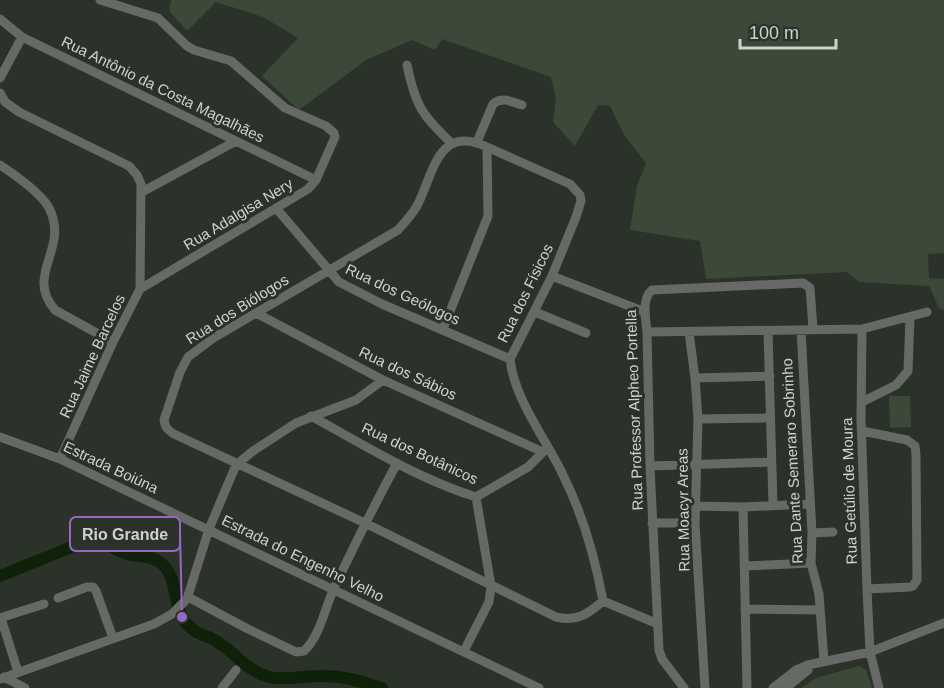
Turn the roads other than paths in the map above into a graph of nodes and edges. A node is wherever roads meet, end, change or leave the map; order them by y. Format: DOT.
graph roads {
  1 [pos="100,0"];
  2 [pos="0,19"];
  3 [pos="22,37"];
  4 [pos="407,65"];
  5 [pos="0,78"];
  6 [pos="0,93"];
  7 [pos="522,105"];
  8 [pos="236,141"];
  9 [pos="477,142"];
  10 [pos="452,144"];
  11 [pos="487,147"];
  12 [pos="0,165"];
  13 [pos="316,180"];
  14 [pos="142,192"];
  15 [pos="276,208"];
  16 [pos="327,271"];
  17 [pos="552,276"];
  18 [pos="140,289"];
  19 [pos="535,312"];
  20 [pos="645,312"];
  21 [pos="927,312"];
  22 [pos="256,313"];
  23 [pos="910,318"];
  24 [pos="813,328"];
  25 [pos="443,329"];
  26 [pos="861,329"];
  27 [pos="768,330"];
  28 [pos="801,330"];
  29 [pos="647,332"];
  30 [pos="689,332"];
  31 [pos="586,333"];
  32 [pos="113,342"];
  33 [pos="510,359"];
  34 [pos="770,376"];
  35 [pos="695,378"];
  36 [pos="383,380"];
  37 [pos="862,402"];
  38 [pos="311,416"];
  39 [pos="769,418"];
  40 [pos="698,420"];
  41 [pos="862,431"];
  42 [pos="0,437"];
  43 [pos="545,450"];
  44 [pos="60,459"];
  45 [pos="771,462"];
  46 [pos="397,463"];
  47 [pos="236,465"];
  48 [pos="695,465"];
  49 [pos="650,466"];
  50 [pos="476,497"];
  51 [pos="809,504"];
  52 [pos="773,505"];
  53 [pos="695,506"];
  54 [pos="743,507"];
  55 [pos="652,523"];
  56 [pos="695,523"];
  57 [pos="365,524"];
  58 [pos="208,529"];
  59 [pos="812,532"];
  60 [pos="833,532"];
  61 [pos="811,563"];
  62 [pos="745,566"];
  63 [pos="491,586"];
  64 [pos="867,589"];
  65 [pos="333,590"];
  66 [pos="58,598"];
  67 [pos="187,598"];
  68 [pos="603,601"];
  69 [pos="44,604"];
  70 [pos="745,609"];
  71 [pos="820,610"];
  72 [pos="0,618"];
  73 [pos="944,623"];
  74 [pos="658,624"];
  75 [pos="113,638"];
  76 [pos="464,651"];
  77 [pos="870,652"];
  78 [pos="822,662"];
  79 [pos="236,670"];
  80 [pos="21,671"];
  81 [pos="2,678"];
  82 [pos="25,688"];
  83 [pos="222,688"];
  84 [pos="539,688"];
  85 [pos="684,688"];
  86 [pos="705,688"];
  87 [pos="747,688"];
  88 [pos="773,688"];
  89 [pos="786,688"];
  90 [pos="879,688"];
  1 -- 13 [label="street, Rua Adalgisa Nery"];
  2 -- 3 [label="street, Rua Antônio da Costa Magalhães"];
  3 -- 5 [label="street"];
  3 -- 8 [label="street, Rua Antônio da Costa Magalhães"];
  4 -- 10 [label="street"];
  6 -- 14 [label="street, Rua Jaime Barcelos"];
  7 -- 9 [label="street"];
  8 -- 13 [label="street, Rua Antônio da Costa Magalhães"];
  8 -- 14 [label="street"];
  9 -- 10 [label="street"];
  9 -- 11 [label="street"];
  10 -- 16 [label="street, Rua dos Biólogos"];
  11 -- 17 [label="street, Rua dos Físicos"];
  11 -- 25 [label="street"];
  12 -- 32 [label="street"];
  13 -- 15 [label="street, Rua Adalgisa Nery"];
  14 -- 18 [label="street, Rua Jaime Barcelos"];
  15 -- 16 [label="street, Rua dos Geólogos"];
  15 -- 18 [label="street, Rua Adalgisa Nery"];
  16 -- 22 [label="street, Rua dos Biólogos"];
  16 -- 25 [label="street, Rua dos Geólogos"];
  17 -- 19 [label="street, Rua dos Físicos"];
  17 -- 20 [label="street"];
  18 -- 32 [label="street, Rua Jaime Barcelos"];
  19 -- 31 [label="street"];
  19 -- 33 [label="street, Rua dos Físicos"];
  20 -- 24 [label="street, Rua Professor Alpheo Portella"];
  20 -- 29 [label="street, Rua Professor Alpheo Portella"];
  21 -- 23 [label="street"];
  22 -- 36 [label="street, Rua dos Sábios"];
  22 -- 47 [label="street, Rua dos Biólogos"];
  23 -- 26 [label="street"];
  23 -- 37 [label="street"];
  24 -- 26 [label="street"];
  24 -- 28 [label="street"];
  25 -- 33 [label="street, Rua dos Geólogos"];
  26 -- 37 [label="street, Rua Getúlio de Moura"];
  27 -- 28 [label="street"];
  27 -- 30 [label="street"];
  27 -- 34 [label="street"];
  28 -- 51 [label="street, Rua Dante Semeraro Sobrinho"];
  29 -- 30 [label="street"];
  29 -- 49 [label="street, Rua Professor Alpheo Portella"];
  30 -- 35 [label="street, Rua Moacyr Areas"];
  32 -- 44 [label="street, Rua Jaime Barcelos"];
  33 -- 43 [label="street, Rua dos Físicos"];
  34 -- 35 [label="street"];
  34 -- 39 [label="street"];
  35 -- 40 [label="street, Rua Moacyr Areas"];
  36 -- 38 [label="street"];
  36 -- 43 [label="street, Rua dos Sábios"];
  37 -- 41 [label="street, Rua Getúlio de Moura"];
  38 -- 46 [label="street, Rua dos Botânicos"];
  38 -- 47 [label="street"];
  39 -- 40 [label="street"];
  39 -- 45 [label="street"];
  40 -- 48 [label="street, Rua Moacyr Areas"];
  41 -- 64 [label="street, Rua Getúlio de Moura"];
  41 -- 64 [label="street"];
  42 -- 44 [label="street, Estrada Boiúna"];
  43 -- 50 [label="street, Rua dos Botânicos"];
  43 -- 68 [label="street, Rua dos Físicos"];
  44 -- 58 [label="street, Estrada Boiúna"];
  45 -- 48 [label="street"];
  45 -- 52 [label="street"];
  46 -- 50 [label="street, Rua dos Botânicos"];
  46 -- 57 [label="street"];
  47 -- 57 [label="street, Rua dos Biólogos"];
  47 -- 58 [label="street"];
  48 -- 49 [label="street"];
  48 -- 53 [label="street, Rua Moacyr Areas"];
  49 -- 55 [label="street, Rua Professor Alpheo Portella"];
  50 -- 63 [label="street"];
  51 -- 52 [label="street"];
  51 -- 59 [label="street, Rua Dante Semeraro Sobrinho"];
  52 -- 54 [label="street"];
  53 -- 54 [label="street"];
  53 -- 56 [label="street, Rua Moacyr Areas"];
  54 -- 62 [label="street"];
  55 -- 56 [label="street"];
  55 -- 74 [label="street, Rua Professor Alpheo Portella"];
  56 -- 86 [label="street, Rua Moacyr Areas"];
  57 -- 63 [label="street, Rua dos Biólogos"];
  57 -- 65 [label="street"];
  58 -- 65 [label="street, Estrada do Engenho Velho"];
  58 -- 67 [label="street, Estrada do Engenho Velho"];
  59 -- 60 [label="street"];
  59 -- 61 [label="street, Rua Dante Semeraro Sobrinho"];
  61 -- 62 [label="street"];
  61 -- 71 [label="street, Rua Dante Semeraro Sobrinho"];
  62 -- 70 [label="street"];
  63 -- 68 [label="street, Rua dos Biólogos"];
  63 -- 76 [label="street"];
  64 -- 77 [label="street, Rua Getúlio de Moura"];
  65 -- 67 [label="street"];
  65 -- 76 [label="street, Estrada do Engenho Velho"];
  66 -- 75 [label="street"];
  67 -- 75 [label="street"];
  68 -- 74 [label="street"];
  69 -- 72 [label="street"];
  70 -- 71 [label="street"];
  70 -- 87 [label="street"];
  71 -- 78 [label="street, Rua Dante Semeraro Sobrinho"];
  72 -- 80 [label="street"];
  73 -- 77 [label="street"];
  74 -- 85 [label="street, Rua Professor Alpheo Portella"];
  75 -- 80 [label="street"];
  76 -- 84 [label="street, Estrada do Engenho Velho"];
  77 -- 78 [label="street"];
  77 -- 90 [label="street, Rua Getúlio de Moura"];
  78 -- 88 [label="street"];
  78 -- 89 [label="street"];
  79 -- 83 [label="street"];
  80 -- 81 [label="street"];
  80 -- 82 [label="street"];
  81 -- 82 [label="street"];
}
